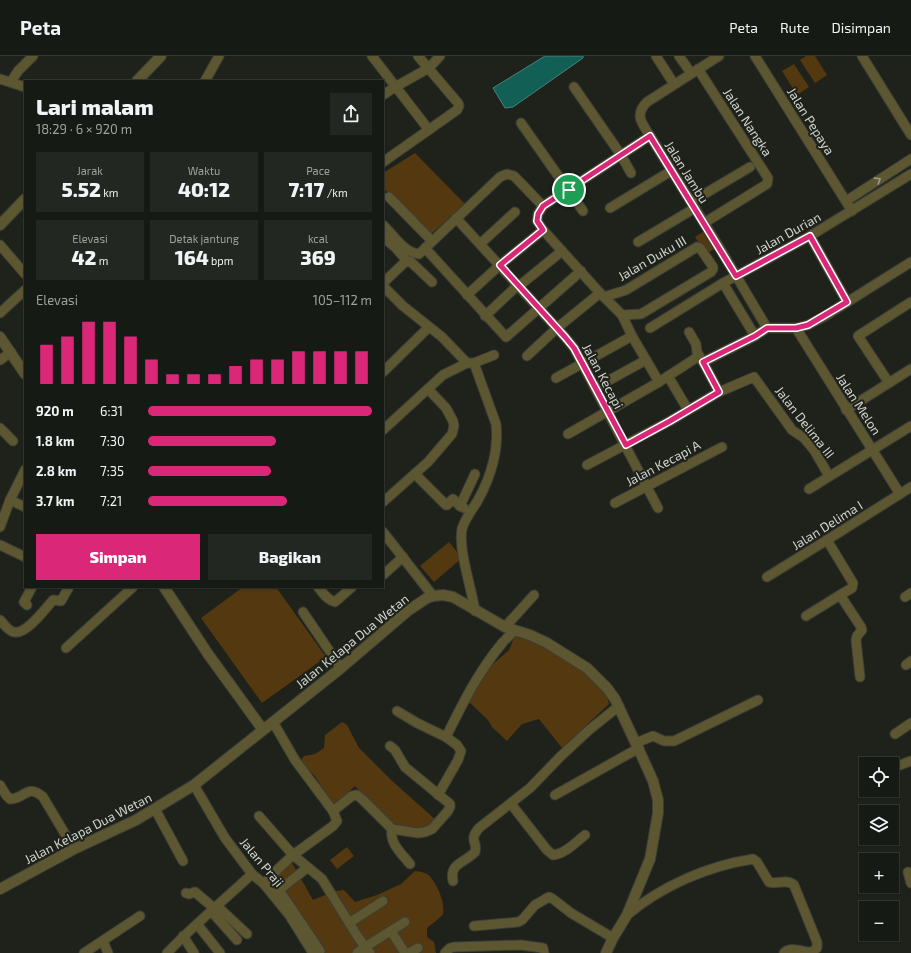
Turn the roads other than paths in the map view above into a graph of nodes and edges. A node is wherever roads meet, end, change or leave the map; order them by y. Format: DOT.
graph roads {
  1 [pos="33,56"];
  2 [pos="219,56"];
  3 [pos="372,56"];
  4 [pos="418,56"];
  5 [pos="440,56"];
  6 [pos="656,56"];
  7 [pos="679,56"];
  8 [pos="719,56"];
  9 [pos="755,56"];
  10 [pos="862,56"];
  11 [pos="158,57"];
  12 [pos="429,68"];
  13 [pos="694,71"];
  14 [pos="0,79"];
  15 [pos="138,80"];
  16 [pos="206,80"];
  17 [pos="11,82"];
  18 [pos="674,84"];
  19 [pos="24,87"];
  20 [pos="395,87"];
  21 [pos="574,87"];
  22 [pos="384,94"];
  23 [pos="521,123"];
  24 [pos="429,130"];
  25 [pos="911,135"];
  26 [pos="650,136"];
  27 [pos="620,155"];
  28 [pos="911,159"];
  29 [pos="384,161"];
  30 [pos="750,167"];
  31 [pos="671,171"];
  32 [pos="631,173"];
  33 [pos="911,174"];
  34 [pos="569,190"];
  35 [pos="388,197"];
  36 [pos="846,200"];
  37 [pos="24,203"];
  38 [pos="693,205"];
  39 [pos="543,206"];
  40 [pos="610,208"];
  41 [pos="583,211"];
  42 [pos="852,211"];
  43 [pos="514,212"];
  44 [pos="456,218"];
  45 [pos="1,223"];
  46 [pos="704,223"];
  47 [pos="384,226"];
  48 [pos="543,230"];
  49 [pos="810,236"];
  50 [pos="384,238"];
  51 [pos="432,241"];
  52 [pos="638,242"];
  53 [pos="480,244"];
  54 [pos="0,245"];
  55 [pos="422,251"];
  56 [pos="562,251"];
  57 [pos="722,252"];
  58 [pos="708,259"];
  59 [pos="408,262"];
  60 [pos="911,262"];
  61 [pos="500,265"];
  62 [pos="581,271"];
  63 [pos="24,273"];
  64 [pos="736,276"];
  65 [pos="432,282"];
  66 [pos="723,283"];
  67 [pos="384,284"];
  68 [pos="384,286"];
  69 [pos="519,286"];
  70 [pos="24,291"];
  71 [pos="467,295"];
  72 [pos="602,295"];
  73 [pos="847,302"];
  74 [pos="911,302"];
  75 [pos="538,308"];
  76 [pos="0,313"];
  77 [pos="622,315"];
  78 [pos="485,316"];
  79 [pos="429,327"];
  80 [pos="557,328"];
  81 [pos="650,328"];
  82 [pos="767,328"];
  83 [pos="796,328"];
  84 [pos="689,332"];
  85 [pos="632,336"];
  86 [pos="755,336"];
  87 [pos="0,337"];
  88 [pos="11,352"];
  89 [pos="494,355"];
  90 [pos="527,356"];
  91 [pos="701,359"];
  92 [pos="0,360"];
  93 [pos="646,360"];
  94 [pos="470,363"];
  95 [pos="582,364"];
  96 [pos="911,369"];
  97 [pos="384,371"];
  98 [pos="24,372"];
  99 [pos="668,376"];
  100 [pos="556,378"];
  101 [pos="659,382"];
  102 [pos="889,383"];
  103 [pos="595,388"];
  104 [pos="428,389"];
  105 [pos="719,392"];
  106 [pos="688,410"];
  107 [pos="846,410"];
  108 [pos="608,412"];
  109 [pos="911,426"];
  110 [pos="0,428"];
  111 [pos="384,429"];
  112 [pos="568,434"];
  113 [pos="13,441"];
  114 [pos="626,445"];
  115 [pos="722,447"];
  116 [pos="872,450"];
  117 [pos="587,465"];
  118 [pos="24,472"];
  119 [pos="415,474"];
  120 [pos="475,474"];
  121 [pos="829,476"];
  122 [pos="646,487"];
  123 [pos="911,487"];
  124 [pos="809,488"];
  125 [pos="900,494"];
  126 [pos="10,500"];
  127 [pos="384,501"];
  128 [pos="615,503"];
  129 [pos="460,506"];
  130 [pos="24,507"];
  131 [pos="658,508"];
  132 [pos="470,513"];
  133 [pos="0,527"];
  134 [pos="384,533"];
  135 [pos="827,540"];
  136 [pos="0,545"];
  137 [pos="24,557"];
  138 [pos="403,557"];
  139 [pos="384,574"];
  140 [pos="766,577"];
  141 [pos="31,588"];
  142 [pos="68,588"];
  143 [pos="132,588"];
  144 [pos="165,588"];
  145 [pos="319,588"];
  146 [pos="351,588"];
  147 [pos="534,595"];
  148 [pos="840,595"];
  149 [pos="433,596"];
  150 [pos="26,605"];
  151 [pos="475,611"];
  152 [pos="303,612"];
  153 [pos="806,616"];
  154 [pos="0,620"];
  155 [pos="510,629"];
  156 [pos="66,648"];
  157 [pos="341,668"];
  158 [pos="860,677"];
  159 [pos="758,700"];
  160 [pos="619,706"];
  161 [pos="397,711"];
  162 [pos="272,722"];
  163 [pos="911,723"];
  164 [pos="263,730"];
  165 [pos="895,734"];
  166 [pos="446,737"];
  167 [pos="642,741"];
  168 [pos="390,746"];
  169 [pos="911,761"];
  170 [pos="899,765"];
  171 [pos="0,785"];
  172 [pos="194,785"];
  173 [pos="438,795"];
  174 [pos="555,795"];
  175 [pos="511,804"];
  176 [pos="155,809"];
  177 [pos="333,811"];
  178 [pos="259,816"];
  179 [pos="392,828"];
  180 [pos="585,835"];
  181 [pos="74,849"];
  182 [pos="293,855"];
  183 [pos="183,861"];
  184 [pos="410,864"];
  185 [pos="307,868"];
  186 [pos="908,872"];
  187 [pos="252,874"];
  188 [pos="453,880"];
  189 [pos="911,883"];
  190 [pos="264,884"];
  191 [pos="0,889"];
  192 [pos="186,893"];
  193 [pos="383,901"];
  194 [pos="215,909"];
  195 [pos="626,915"];
  196 [pos="140,916"];
  197 [pos="406,922"];
  198 [pos="349,923"];
  199 [pos="197,924"];
  200 [pos="474,926"];
  201 [pos="391,932"];
  202 [pos="246,934"];
  203 [pos="184,936"];
  204 [pos="613,938"];
  205 [pos="237,940"];
  206 [pos="103,941"];
  207 [pos="418,948"];
  208 [pos="367,950"];
  209 [pos="317,952"];
  210 [pos="84,953"];
  211 [pos="108,953"];
  212 [pos="167,953"];
  213 [pos="194,953"];
  214 [pos="220,953"];
  215 [pos="357,953"];
  216 [pos="405,953"];
  217 [pos="410,953"];
  218 [pos="445,953"];
  219 [pos="544,953"];
  220 [pos="606,953"];
  221 [pos="784,953"];
  1 -- 17 [label="street"];
  2 -- 16 [label="street"];
  3 -- 20 [label="street"];
  4 -- 12 [label="street"];
  5 -- 12 [label="street"];
  6 -- 18 [label="street"];
  7 -- 13 [label="street"];
  8 -- 13 [label="street, Jalan Jambu"];
  9 -- 36 [label="street, Jalan Pepaya"];
  10 -- 25 [label="street"];
  11 -- 15 [label="street"];
  12 -- 20 [label="street"];
  12 -- 24 [label="street"];
  13 -- 18 [label="street, Jalan Jambu"];
  13 -- 46 [label="street, Jalan Nangka"];
  14 -- 17 [label="street"];
  17 -- 19 [label="street"];
  18 -- 26 [label="street, Jalan Jambu"];
  20 -- 22 [label="street"];
  20 -- 24 [label="street"];
  21 -- 27 [label="street"];
  23 -- 34 [label="street"];
  24 -- 29 [label="street"];
  26 -- 27 [label="street"];
  26 -- 31 [label="street, Jalan Jambu"];
  27 -- 32 [label="street"];
  27 -- 34 [label="street"];
  36 -- 28 [label="street, one-way"];
  30 -- 38 [label="street"];
  31 -- 38 [label="street, Jalan Jambu"];
  31 -- 40 [label="street"];
  33 -- 42 [label="street, Jalan Durian"];
  34 -- 39 [label="street"];
  34 -- 41 [label="street"];
  35 -- 51 [label="street"];
  36 -- 42 [label="street"];
  37 -- 45 [label="street"];
  38 -- 46 [label="street, Jalan Jambu"];
  38 -- 52 [label="street"];
  39 -- 44 [label="street"];
  39 -- 48 [label="street"];
  42 -- 49 [label="street, Jalan Durian"];
  43 -- 53 [label="street"];
  44 -- 51 [label="street"];
  44 -- 53 [label="street, Jalan Kecapi"];
  46 -- 57 [label="street, Jalan Jambu"];
  47 -- 55 [label="street"];
  48 -- 56 [label="street"];
  48 -- 61 [label="street"];
  49 -- 64 [label="street, Jalan Durian"];
  49 -- 73 [label="street"];
  50 -- 59 [label="street"];
  51 -- 55 [label="street"];
  53 -- 61 [label="street, Jalan Kecapi"];
  54 -- 63 [label="street"];
  55 -- 71 [label="street"];
  56 -- 62 [label="street"];
  56 -- 69 [label="street"];
  57 -- 58 [label="street"];
  57 -- 64 [label="street, Jalan Jambu"];
  58 -- 72 [label="street, Jalan Duku III"];
  58 -- 77 [label="street"];
  59 -- 65 [label="street"];
  59 -- 67 [label="street"];
  60 -- 73 [label="street"];
  61 -- 69 [label="street, Jalan Kecapi"];
  61 -- 71 [label="street"];
  62 -- 72 [label="street"];
  62 -- 75 [label="street"];
  64 -- 66 [label="street, Jalan Durian"];
  64 -- 82 [label="street, Jalan Jambu"];
  66 -- 81 [label="street, Jalan Durian"];
  66 -- 86 [label="street"];
  68 -- 79 [label="street"];
  69 -- 75 [label="street, Jalan Kecapi"];
  69 -- 78 [label="street"];
  70 -- 76 [label="street"];
  71 -- 78 [label="street"];
  72 -- 77 [label="street"];
  72 -- 80 [label="street"];
  73 -- 83 [label="street"];
  74 -- 102 [label="street"];
  75 -- 78 [label="street"];
  75 -- 80 [label="street, Jalan Kecapi"];
  77 -- 85 [label="street"];
  79 -- 94 [label="street"];
  79 -- 97 [label="street"];
  80 -- 90 [label="street"];
  80 -- 95 [label="street, Jalan Kecapi"];
  82 -- 83 [label="street"];
  82 -- 86 [label="street"];
  83 -- 107 [label="street, Jalan Melon"];
  84 -- 91 [label="street"];
  85 -- 93 [label="street"];
  85 -- 95 [label="street"];
  86 -- 91 [label="street"];
  87 -- 88 [label="street"];
  88 -- 92 [label="street"];
  88 -- 98 [label="street"];
  89 -- 94 [label="street"];
  91 -- 99 [label="street"];
  91 -- 105 [label="street"];
  93 -- 101 [label="street"];
  93 -- 103 [label="street"];
  94 -- 104 [label="street"];
  94 -- 132 [label="street"];
  95 -- 100 [label="street"];
  95 -- 103 [label="street, Jalan Kecapi"];
  96 -- 102 [label="street"];
  99 -- 101 [label="street"];
  99 -- 106 [label="street"];
  101 -- 108 [label="street"];
  102 -- 107 [label="street"];
  103 -- 108 [label="street, Jalan Kecapi"];
  104 -- 111 [label="street"];
  104 -- 119 [label="street"];
  105 -- 106 [label="street"];
  105 -- 121 [label="street, Jalan Delima III"];
  106 -- 114 [label="street"];
  107 -- 116 [label="street, Jalan Melon"];
  108 -- 112 [label="street"];
  108 -- 114 [label="street, Jalan Kecapi"];
  109 -- 116 [label="street"];
  110 -- 113 [label="street"];
  114 -- 117 [label="street"];
  114 -- 122 [label="street, Jalan Kecapi"];
  115 -- 122 [label="street, Jalan Kecapi A"];
  116 -- 121 [label="street"];
  116 -- 125 [label="street, Jalan Melon"];
  118 -- 126 [label="street"];
  119 -- 127 [label="street"];
  119 -- 129 [label="street"];
  120 -- 129 [label="street"];
  121 -- 124 [label="street"];
  122 -- 128 [label="street, Jalan Kecapi A"];
  122 -- 131 [label="street, Jalan Kecapi"];
  123 -- 125 [label="street, Jalan Delima I"];
  125 -- 135 [label="street, Jalan Delima I"];
  126 -- 130 [label="street"];
  126 -- 133 [label="street"];
  129 -- 132 [label="street"];
  132 -- 151 [label="street"];
  134 -- 138 [label="street"];
  135 -- 140 [label="street, Jalan Delima I"];
  135 -- 148 [label="street"];
  136 -- 137 [label="street"];
  138 -- 139 [label="street"];
  138 -- 149 [label="street"];
  141 -- 150 [label="street"];
  142 -- 154 [label="street"];
  143 -- 156 [label="street"];
  144 -- 164 [label="street"];
  145 -- 146 [label="street"];
  147 -- 155 [label="street"];
  148 -- 153 [label="street"];
  148 -- 158 [label="street"];
  149 -- 151 [label="street"];
  149 -- 157 [label="street, Jalan Kelapa Dua Wetan"];
  151 -- 155 [label="street"];
  152 -- 157 [label="street"];
  155 -- 160 [label="street"];
  155 -- 166 [label="street"];
  157 -- 162 [label="street, Jalan Kelapa Dua Wetan"];
  159 -- 167 [label="street"];
  160 -- 167 [label="street"];
  160 -- 175 [label="street"];
  161 -- 166 [label="street"];
  162 -- 164 [label="street, Jalan Kelapa Dua Wetan"];
  162 -- 177 [label="street"];
  163 -- 165 [label="street"];
  164 -- 172 [label="street, Jalan Kelapa Dua Wetan"];
  166 -- 173 [label="street"];
  167 -- 174 [label="street"];
  167 -- 195 [label="street"];
  168 -- 173 [label="street"];
  169 -- 170 [label="street"];
  171 -- 181 [label="street"];
  172 -- 176 [label="street, Jalan Kelapa Dua Wetan"];
  172 -- 187 [label="street, Jalan Praji"];
  173 -- 179 [label="street"];
  175 -- 180 [label="street"];
  175 -- 188 [label="street"];
  176 -- 181 [label="street, Jalan Kelapa Dua Wetan"];
  176 -- 183 [label="street"];
  177 -- 179 [label="street"];
  177 -- 182 [label="street"];
  178 -- 182 [label="street"];
  179 -- 184 [label="street"];
  181 -- 191 [label="street, Jalan Kelapa Dua Wetan"];
  182 -- 185 [label="street"];
  182 -- 190 [label="street"];
  185 -- 198 [label="street"];
  185 -- 209 [label="street"];
  186 -- 189 [label="street"];
  187 -- 190 [label="street, Jalan Praji"];
  187 -- 194 [label="street"];
  190 -- 209 [label="street, Jalan Praji"];
  192 -- 194 [label="street"];
  193 -- 198 [label="street"];
  194 -- 199 [label="street"];
  194 -- 202 [label="street"];
  194 -- 205 [label="street"];
  195 -- 204 [label="street"];
  195 -- 221 [label="street"];
  196 -- 206 [label="street"];
  197 -- 201 [label="street"];
  198 -- 208 [label="street"];
  199 -- 203 [label="street"];
  199 -- 214 [label="street"];
  200 -- 204 [label="street"];
  201 -- 208 [label="street"];
  201 -- 216 [label="street"];
  203 -- 212 [label="street"];
  203 -- 213 [label="street"];
  204 -- 220 [label="street"];
  206 -- 210 [label="street"];
  206 -- 211 [label="street"];
  207 -- 217 [label="street"];
  208 -- 215 [label="street"];
  218 -- 219 [label="street"];
}
